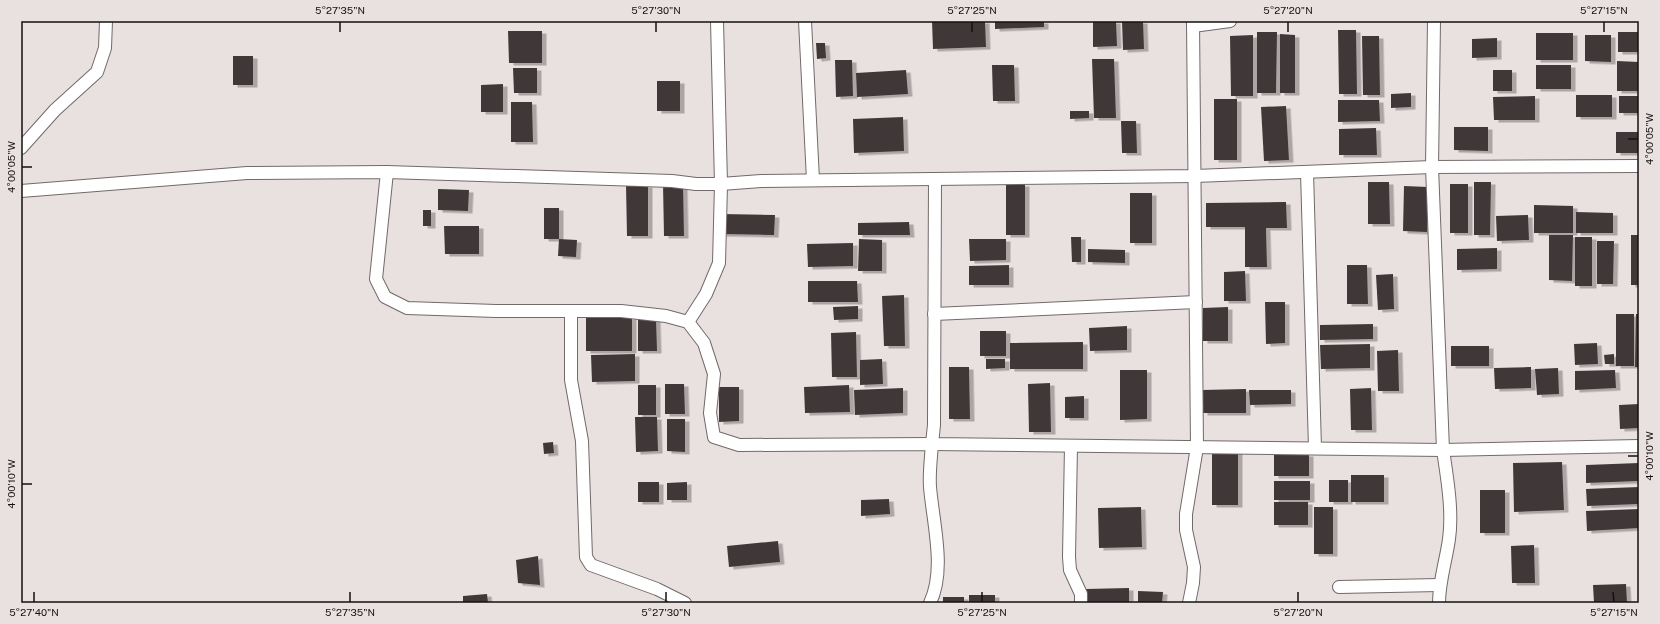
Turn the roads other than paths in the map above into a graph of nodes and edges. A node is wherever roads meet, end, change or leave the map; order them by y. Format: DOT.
graph roads {
  1 [pos="106,21"];
  2 [pos="717,21"];
  3 [pos="805,21"];
  4 [pos="1230,21"];
  5 [pos="1434,21"];
  6 [pos="1193,24"];
  7 [pos="21,148"];
  8 [pos="1639,166"];
  9 [pos="1432,167"];
  10 [pos="387,172"];
  11 [pos="1307,172"];
  12 [pos="1195,176"];
  13 [pos="935,179"];
  14 [pos="813,180"];
  15 [pos="721,184"];
  16 [pos="21,192"];
  17 [pos="1196,302"];
  18 [pos="571,311"];
  19 [pos="934,314"];
  20 [pos="688,322"];
  21 [pos="932,444"];
  22 [pos="1071,446"];
  23 [pos="1639,446"];
  24 [pos="1197,447"];
  25 [pos="1315,448"];
  26 [pos="1443,450"];
  27 [pos="1439,585"];
  28 [pos="1339,587"];
  29 [pos="685,603"];
  30 [pos="930,603"];
  31 [pos="1081,603"];
  32 [pos="1189,603"];
  33 [pos="1439,603"];
  1 -- 7 [label="street"];
  2 -- 15 [label="street"];
  3 -- 14 [label="street"];
  4 -- 6 [label="street"];
  5 -- 9 [label="street"];
  6 -- 12 [label="street"];
  8 -- 9 [label="street"];
  9 -- 11 [label="street"];
  9 -- 26 [label="street"];
  10 -- 15 [label="street"];
  10 -- 16 [label="street"];
  10 -- 18 [label="street"];
  11 -- 12 [label="street"];
  11 -- 25 [label="street"];
  12 -- 13 [label="street"];
  12 -- 17 [label="street"];
  13 -- 14 [label="street"];
  13 -- 19 [label="street"];
  14 -- 15 [label="street"];
  15 -- 20 [label="street"];
  17 -- 19 [label="street"];
  17 -- 24 [label="street"];
  18 -- 20 [label="street"];
  18 -- 29 [label="street"];
  19 -- 21 [label="street"];
  20 -- 21 [label="street"];
  21 -- 22 [label="street"];
  21 -- 30 [label="street"];
  22 -- 24 [label="street"];
  22 -- 31 [label="street"];
  23 -- 26 [label="street"];
  24 -- 25 [label="street"];
  24 -- 32 [label="street"];
  25 -- 26 [label="street"];
  26 -- 27 [label="street"];
  27 -- 28 [label="street"];
  27 -- 33 [label="street"];
}
